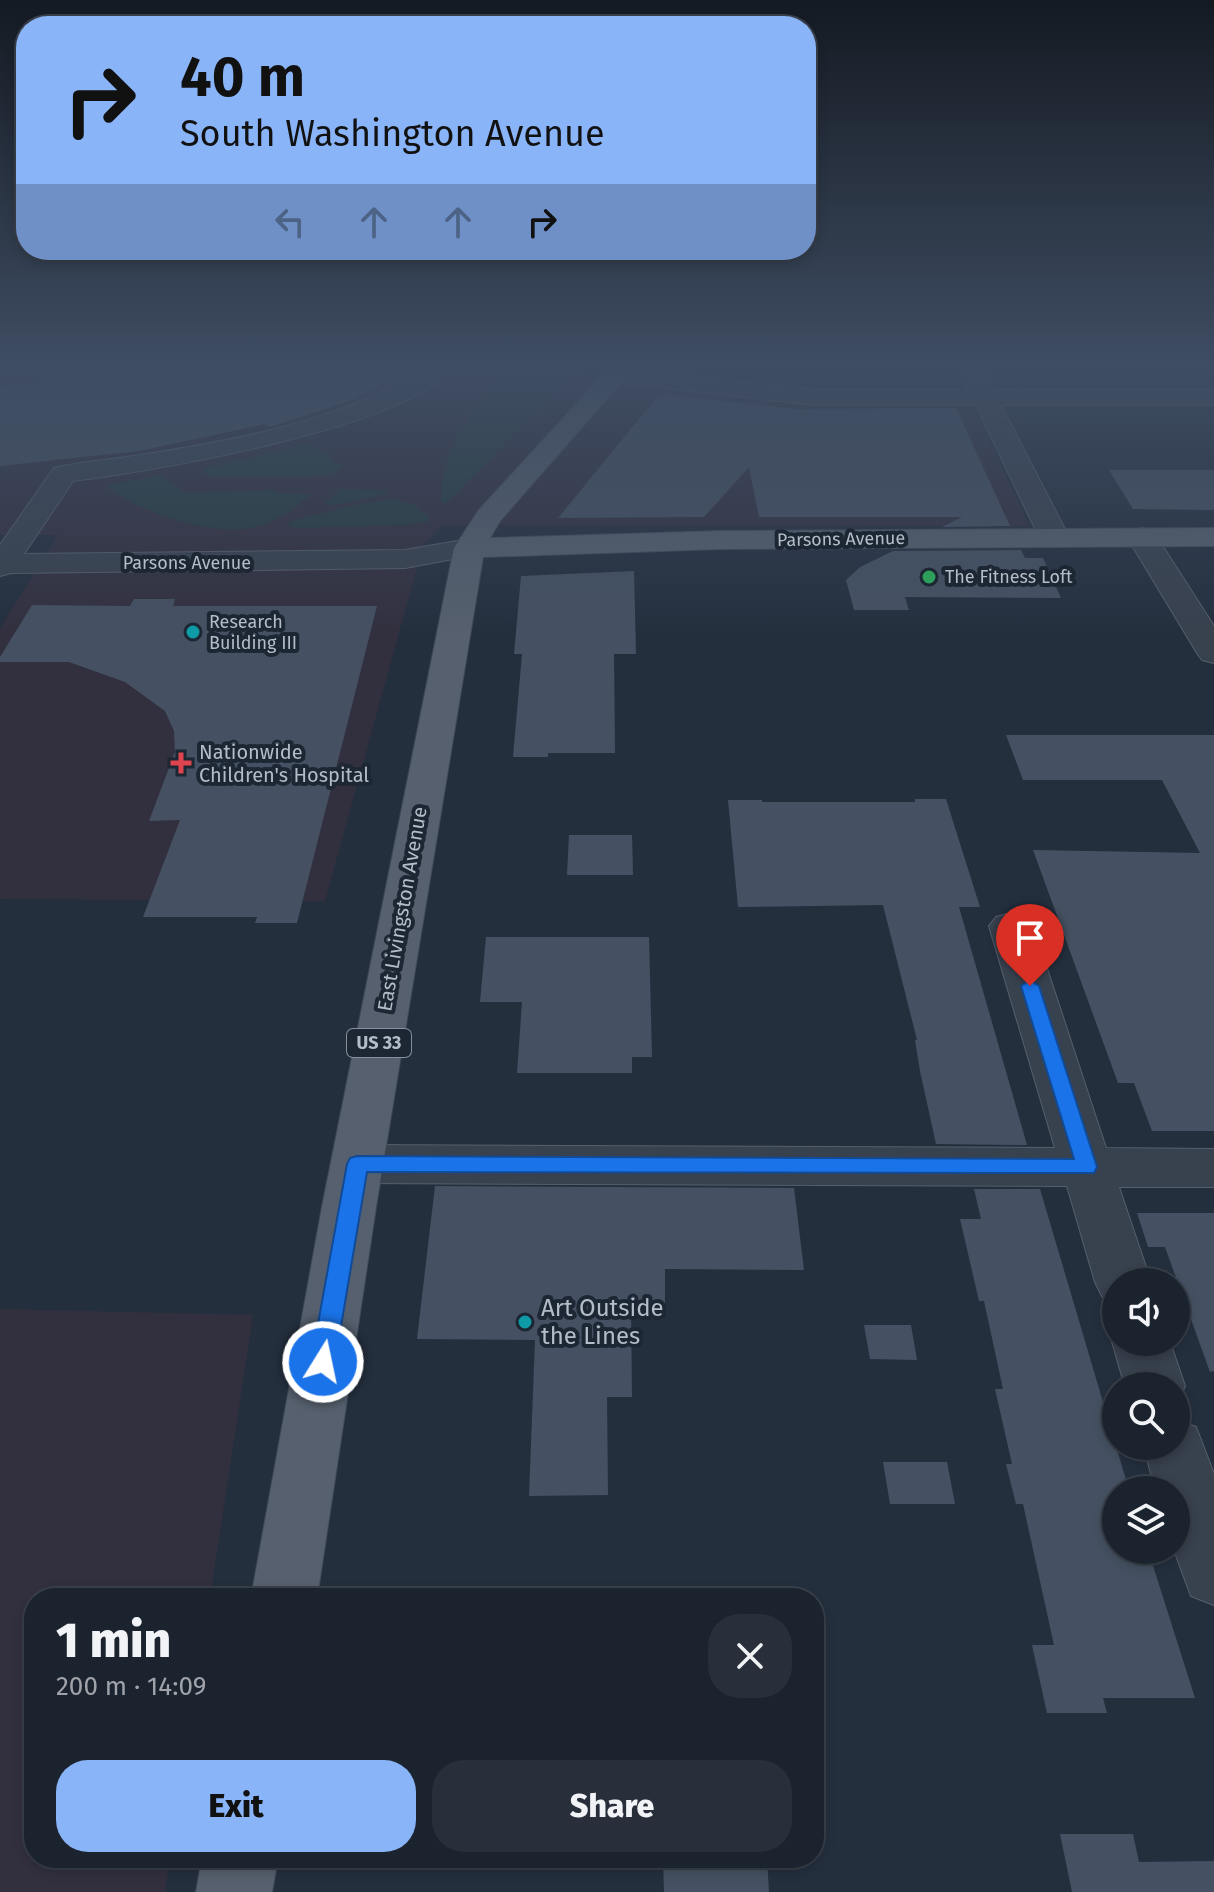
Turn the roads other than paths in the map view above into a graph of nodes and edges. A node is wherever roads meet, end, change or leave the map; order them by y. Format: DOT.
graph roads {
  1 [pos="222,457"];
  2 [pos="542,457"];
  3 [pos="1014,457"];
  4 [pos="1054,537"];
  5 [pos="1142,537"];
  6 [pos="1214,537"];
  7 [pos="469,548"];
  8 [pos="4,556"];
  9 [pos="1214,653"];
  10 [pos="1011,926"];
  11 [pos="357,1164"];
  12 [pos="1087,1167"];
  13 [pos="1214,1168"];
  14 [pos="1119,1268"];
  15 [pos="1178,1460"];
  16 [pos="1214,1574"];
  17 [pos="286,1588"];
  18 [pos="238,1868"];
  19 [pos="234,1892"];
  1 -- 8 [label="street"];
  2 -- 7 [label="main road, East Livingston Avenue / US 33"];
  3 -- 4 [label="street"];
  4 -- 5 [label="main road, Parsons Avenue"];
  4 -- 7 [label="main road, Parsons Avenue"];
  5 -- 6 [label="main road, Parsons Avenue"];
  5 -- 9 [label="street"];
  7 -- 8 [label="street, Parsons Avenue"];
  7 -- 11 [label="main road, East Livingston Avenue / US 33"];
  10 -- 12 [label="street"];
  11 -- 12 [label="street"];
  11 -- 17 [label="main road, East Livingston Avenue / US 33"];
  12 -- 13 [label="street"];
  12 -- 14 [label="street"];
  15 -- 16 [label="street"];
  18 -- 19 [label="main road"];
}
